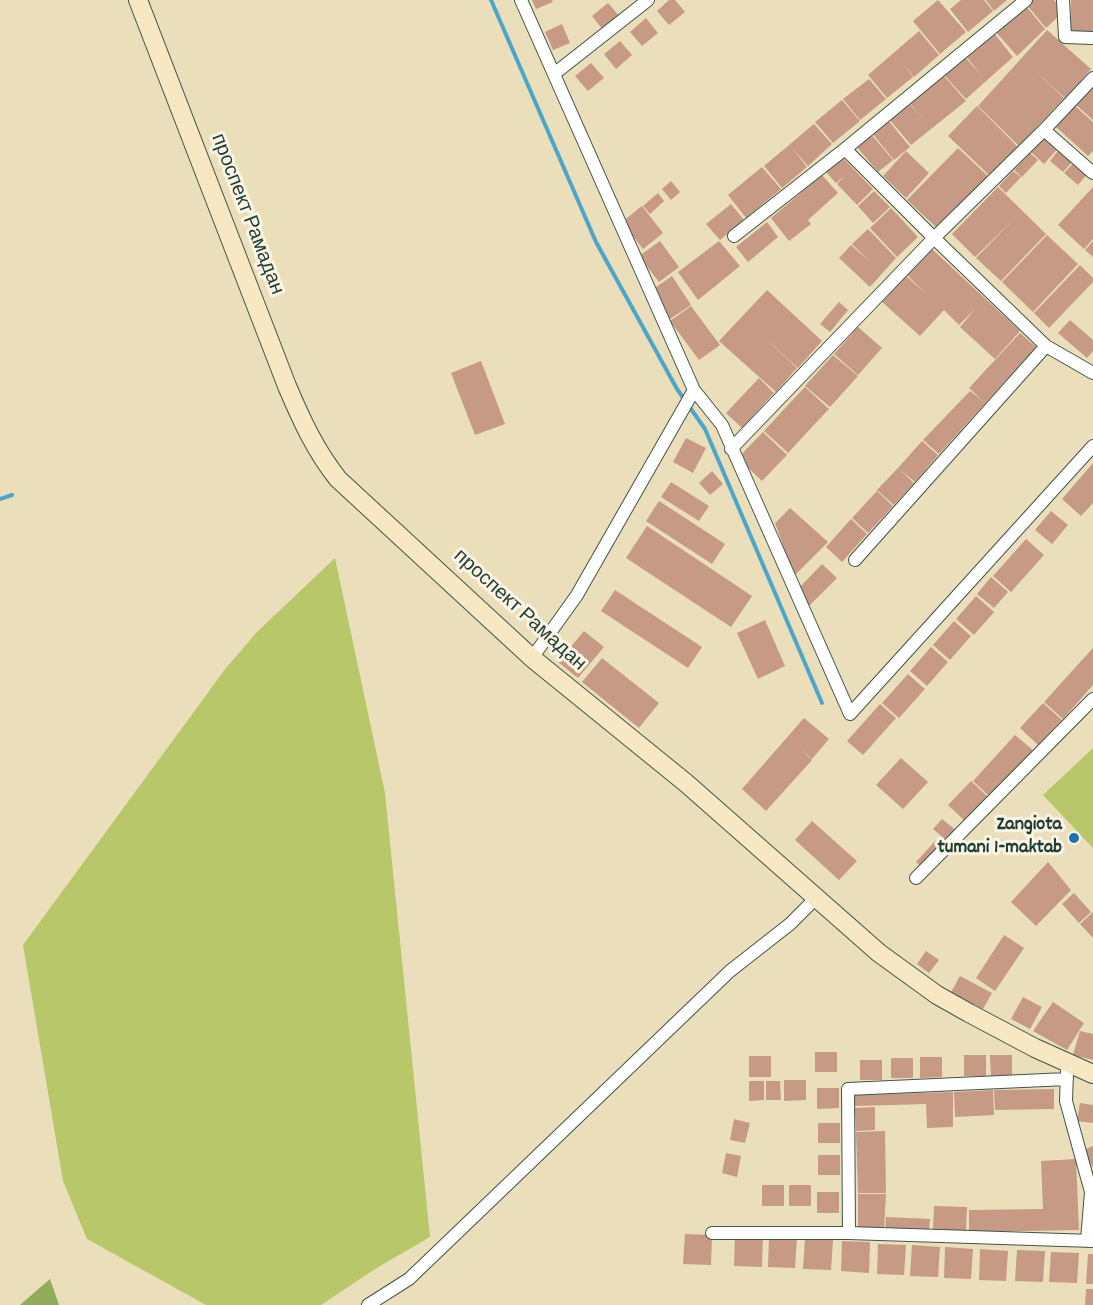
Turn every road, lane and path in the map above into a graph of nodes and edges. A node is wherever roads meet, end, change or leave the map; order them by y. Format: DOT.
graph roads {
  1 [pos="138,0"];
  2 [pos="521,0"];
  3 [pos="648,0"];
  4 [pos="1026,0"];
  5 [pos="1063,0"];
  6 [pos="1093,38"];
  7 [pos="554,74"];
  8 [pos="1093,78"];
  9 [pos="1044,130"];
  10 [pos="845,148"];
  11 [pos="1093,173"];
  12 [pos="734,236"];
  13 [pos="934,238"];
  14 [pos="1046,346"];
  15 [pos="1093,373"];
  16 [pos="692,394"];
  17 [pos="1093,446"];
  18 [pos="731,449"];
  19 [pos="855,560"];
  20 [pos="532,658"];
  21 [pos="1093,699"];
  22 [pos="916,878"];
  23 [pos="816,898"];
  24 [pos="1067,1072"];
  25 [pos="1093,1074"];
  26 [pos="712,1233"];
  27 [pos="849,1233"];
  28 [pos="1090,1241"];
  29 [pos="368,1305"];
  1 -- 20 [label="main road, проспект Рамадан"];
  2 -- 7 [label="street"];
  3 -- 7 [label="street"];
  4 -- 10 [label="street"];
  5 -- 6 [label="street"];
  7 -- 16 [label="street"];
  8 -- 9 [label="street"];
  9 -- 11 [label="street"];
  9 -- 13 [label="street"];
  10 -- 12 [label="street"];
  10 -- 13 [label="street"];
  13 -- 14 [label="street"];
  13 -- 18 [label="street"];
  14 -- 15 [label="street"];
  14 -- 19 [label="street"];
  16 -- 18 [label="street"];
  16 -- 20 [label="street"];
  17 -- 18 [label="street"];
  20 -- 23 [label="main road, проспект Рамадан"];
  21 -- 22 [label="street"];
  23 -- 24 [label="main road, проспект Рамадан"];
  23 -- 29 [label="street"];
  24 -- 25 [label="main road, проспект Рамадан"];
  24 -- 27 [label="street"];
  24 -- 28 [label="street"];
  26 -- 27 [label="street"];
  27 -- 28 [label="street"];
}
